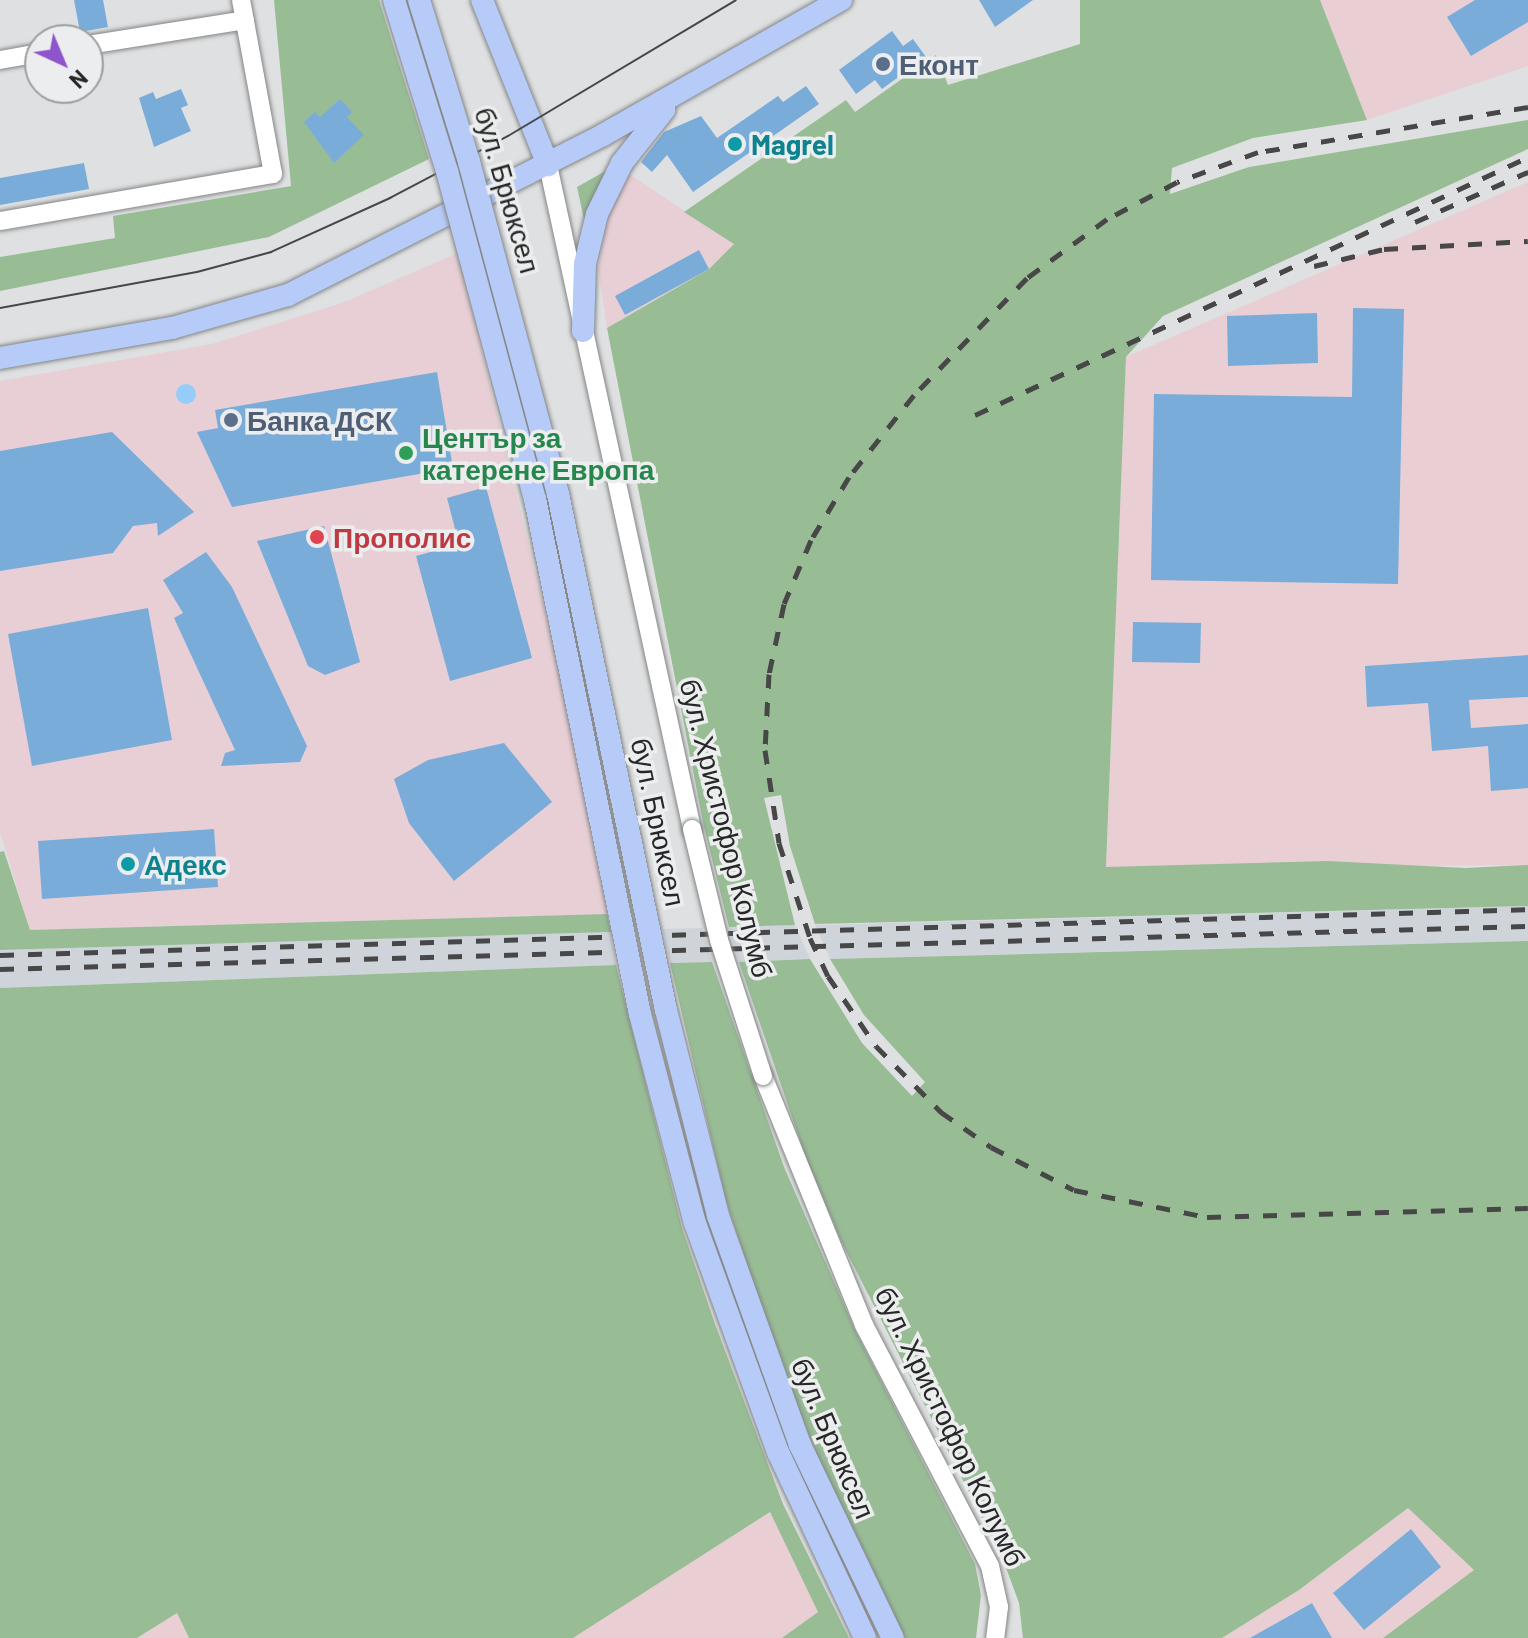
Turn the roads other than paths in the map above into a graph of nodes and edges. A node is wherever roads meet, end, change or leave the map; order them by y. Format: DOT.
graph roads {
  1 [pos="241,0"];
  2 [pos="394,0"];
  3 [pos="419,0"];
  4 [pos="482,0"];
  5 [pos="841,0"];
  6 [pos="245,20"];
  7 [pos="104,42"];
  8 [pos="24,56"];
  9 [pos="0,60"];
  10 [pos="684,89"];
  11 [pos="548,165"];
  12 [pos="0,221"];
  13 [pos="583,331"];
  14 [pos="0,358"];
  15 [pos="865,1638"];
  16 [pos="893,1638"];
  17 [pos="995,1638"];
  1 -- 6 [label="street"];
  2 -- 15 [label="main road, бул. Брюксел, bridge"];
  3 -- 16 [label="main road, бул. Брюксел, bridge"];
  4 -- 11 [label="main road, бул. Христофор Колумб"];
  5 -- 10 [label="main road"];
  6 -- 7 [label="street"];
  6 -- 12 [label="street"];
  8 -- 9 [label="street"];
  10 -- 11 [label="main road"];
  10 -- 13 [label="main road"];
  11 -- 13 [label="street, бул. Христофор Колумб"];
  11 -- 14 [label="main road"];
  13 -- 17 [label="street, бул. Христофор Колумб, bridge"];
}
